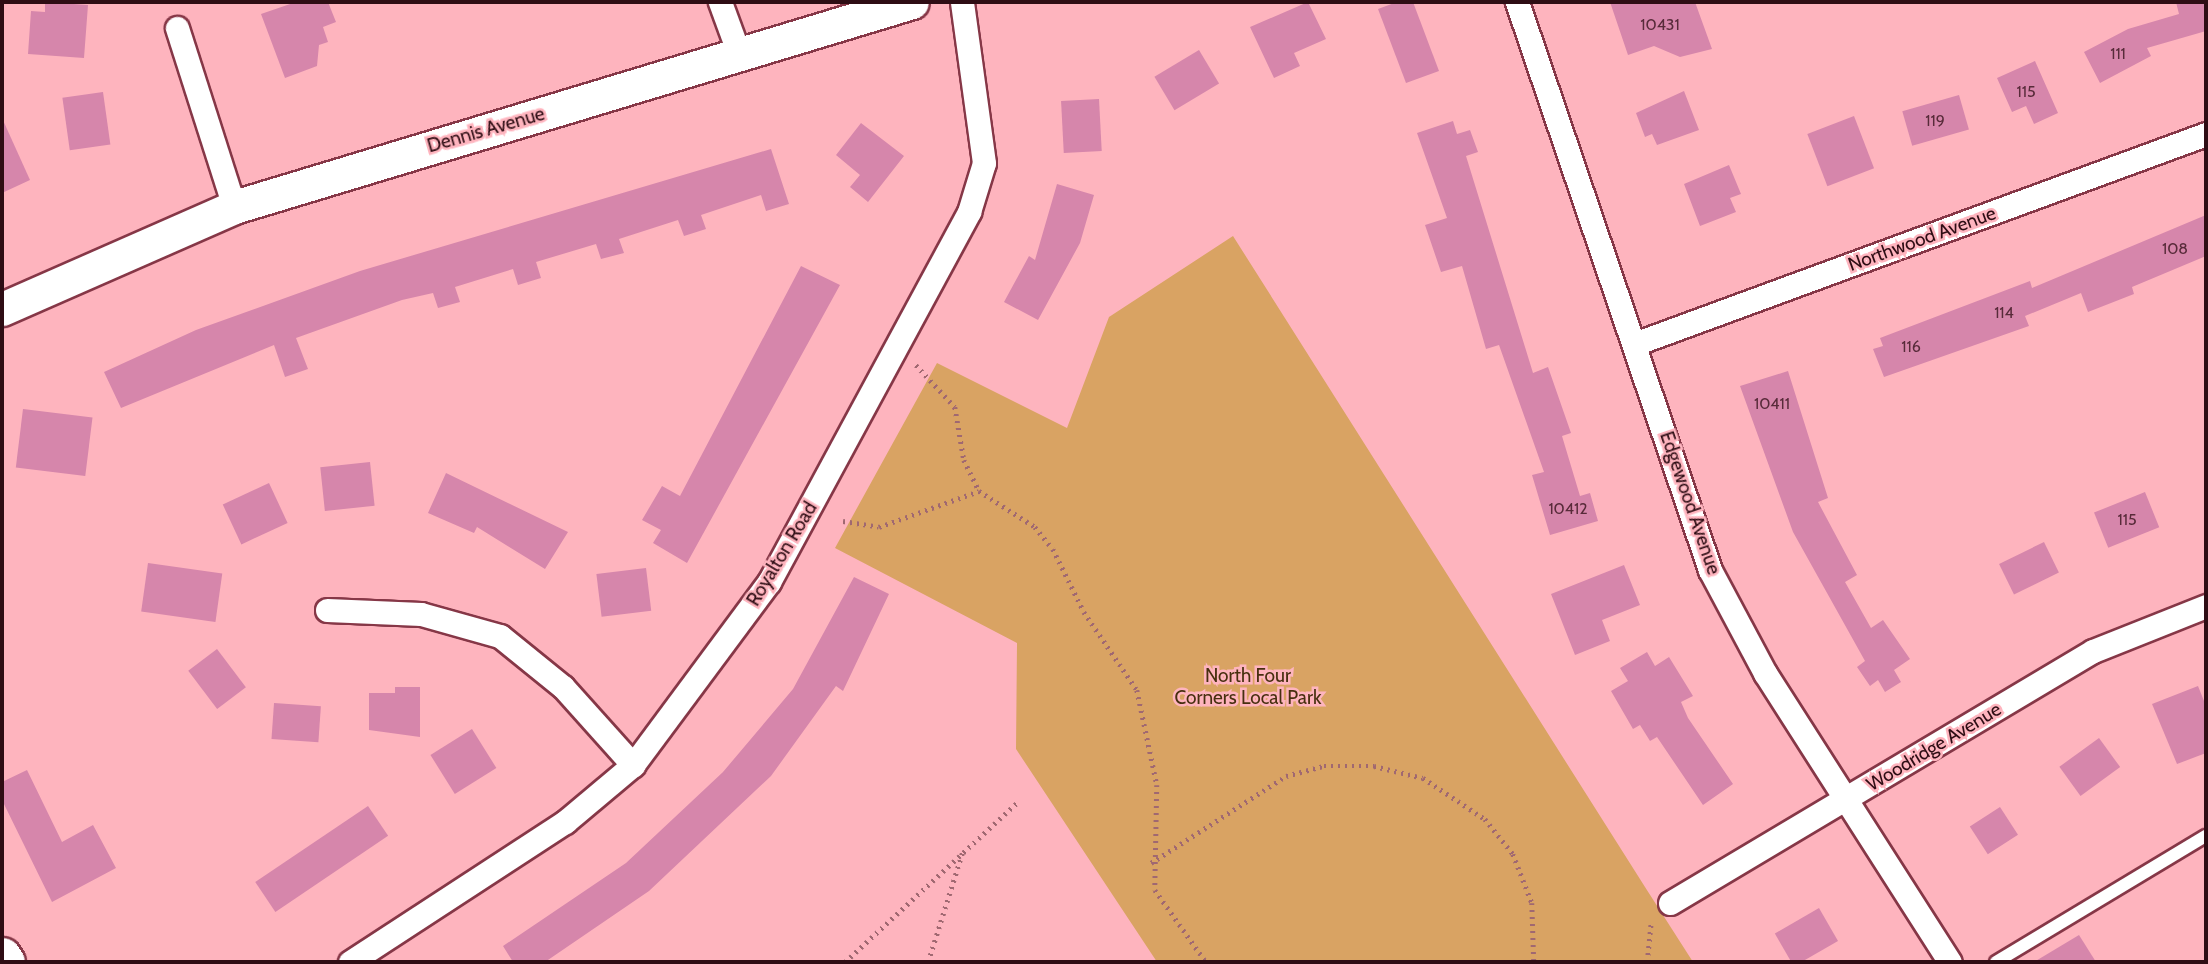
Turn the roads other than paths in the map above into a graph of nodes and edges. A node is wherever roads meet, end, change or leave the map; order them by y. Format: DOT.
graph roads {
  1 [pos="720,2"];
  2 [pos="912,2"];
  3 [pos="962,2"];
  4 [pos="1517,2"];
  5 [pos="177,28"];
  6 [pos="739,54"];
  7 [pos="2206,134"];
  8 [pos="234,207"];
  9 [pos="2,309"];
  10 [pos="1637,343"];
  11 [pos="2206,606"];
  12 [pos="327,610"];
  13 [pos="633,765"];
  14 [pos="1846,799"];
  15 [pos="2206,836"];
  16 [pos="1670,903"];
  17 [pos="2,956"];
  18 [pos="6,962"];
  19 [pos="350,962"];
  20 [pos="1950,962"];
  21 [pos="1996,962"];
  1 -- 6 [label="street"];
  2 -- 6 [label="street, Dennis Avenue"];
  3 -- 13 [label="street, Royalton Road"];
  4 -- 10 [label="street, Edgewood Avenue"];
  5 -- 8 [label="street"];
  6 -- 8 [label="street, Dennis Avenue"];
  7 -- 10 [label="street, Northwood Avenue"];
  8 -- 9 [label="street, Dennis Avenue"];
  10 -- 14 [label="street, Edgewood Avenue"];
  11 -- 14 [label="street, Woodridge Avenue"];
  12 -- 13 [label="street"];
  13 -- 19 [label="street, Royalton Road"];
  14 -- 16 [label="street, Woodridge Avenue"];
  14 -- 20 [label="street, Edgewood Avenue"];
  15 -- 21 [label="lane"];
  17 -- 18 [label="main road"];
}
